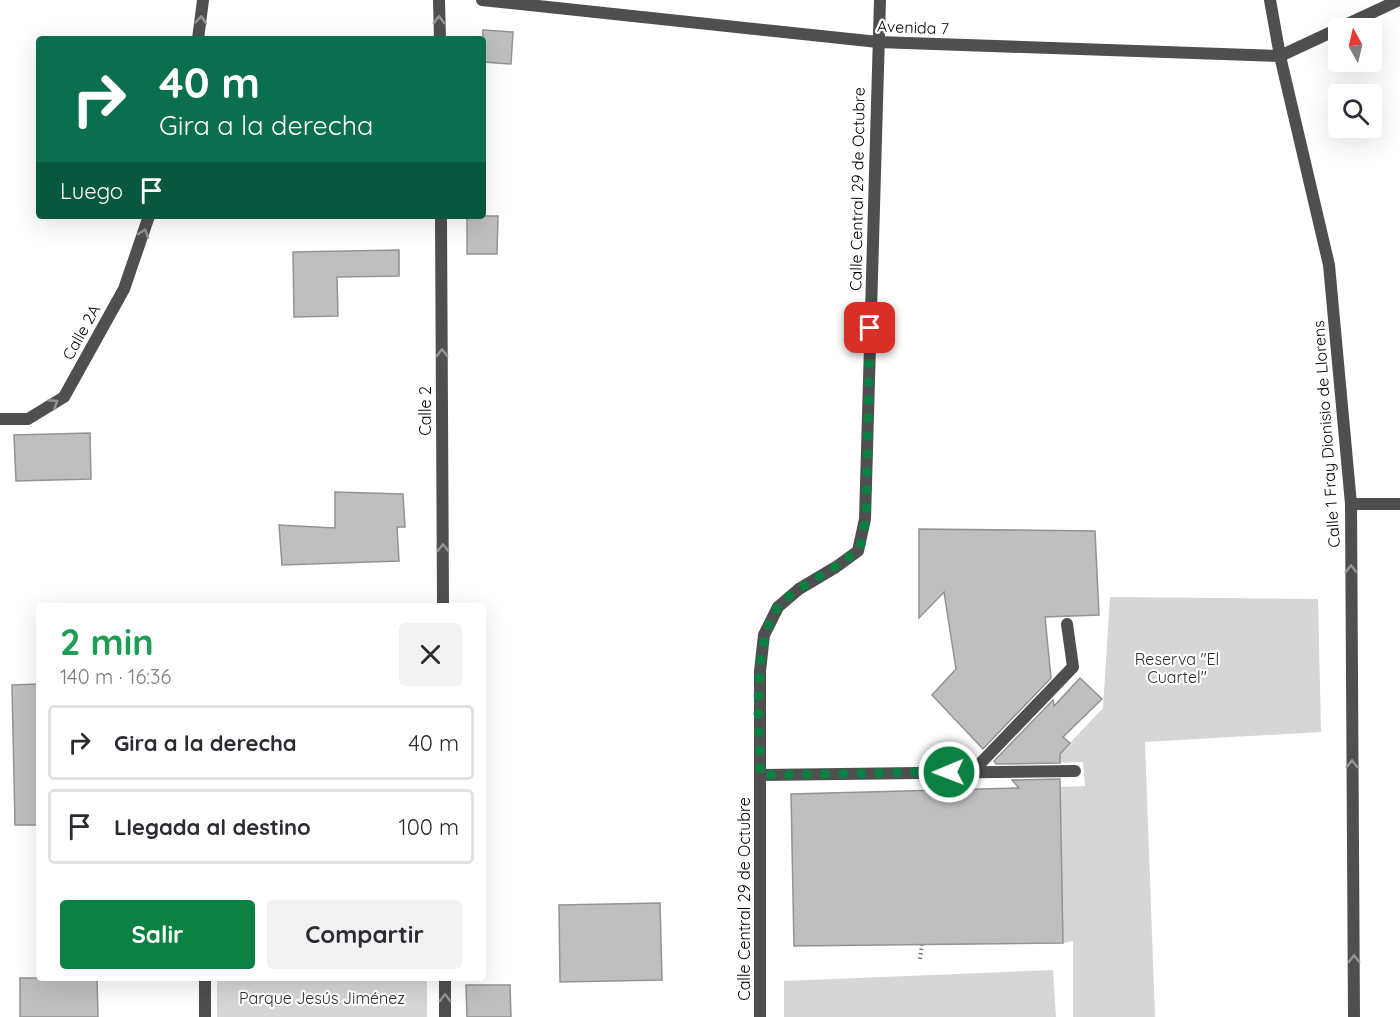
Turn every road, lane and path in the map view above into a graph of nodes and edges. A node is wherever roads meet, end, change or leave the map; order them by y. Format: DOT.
graph roads {
  1 [pos="203,0"];
  2 [pos="439,0"];
  3 [pos="482,0"];
  4 [pos="880,0"];
  5 [pos="1270,0"];
  6 [pos="1399,0"];
  7 [pos="1361,18"];
  8 [pos="1328,34"];
  9 [pos="198,36"];
  10 [pos="440,36"];
  11 [pos="878,42"];
  12 [pos="1280,56"];
  13 [pos="149,219"];
  14 [pos="441,219"];
  15 [pos="0,419"];
  16 [pos="1351,504"];
  17 [pos="1400,504"];
  18 [pos="443,603"];
  19 [pos="1067,624"];
  20 [pos="1075,771"];
  21 [pos="972,772"];
  22 [pos="760,775"];
  23 [pos="922,945"];
  24 [pos="920,959"];
  25 [pos="205,981"];
  26 [pos="445,981"];
  27 [pos="205,1017"];
  28 [pos="446,1017"];
  29 [pos="760,1017"];
  30 [pos="1354,1017"];
  9 -- 1 [label="street, one-way"];
  10 -- 2 [label="street, one-way"];
  3 -- 11 [label="street, Avenida 7"];
  4 -- 11 [label="street, Calle Central 29 de Octubre"];
  5 -- 12 [label="street, Calle 1 Fray Dionisio de Llorens"];
  6 -- 7 [label="street, Avenida 7"];
  8 -- 12 [label="street, Avenida 7"];
  11 -- 12 [label="street, Avenida 7"];
  11 -- 22 [label="street, Calle Central 29 de Octubre"];
  12 -- 16 [label="street, Calle 1 Fray Dionisio de Llorens"];
  15 -- 13 [label="street, Calle 2A, one-way"];
  18 -- 14 [label="street, Calle 2, one-way"];
  16 -- 17 [label="street"];
  30 -- 16 [label="street, Calle 1 Fray Dionisio de Llorens, one-way"];
  19 -- 21 [label="street"];
  20 -- 21 [label="street"];
  21 -- 22 [label="street"];
  22 -- 29 [label="street, Calle Central 29 de Octubre"];
  23 -- 24 [label="path"];
  25 -- 27 [label="street"];
  28 -- 26 [label="street, one-way"];
}
